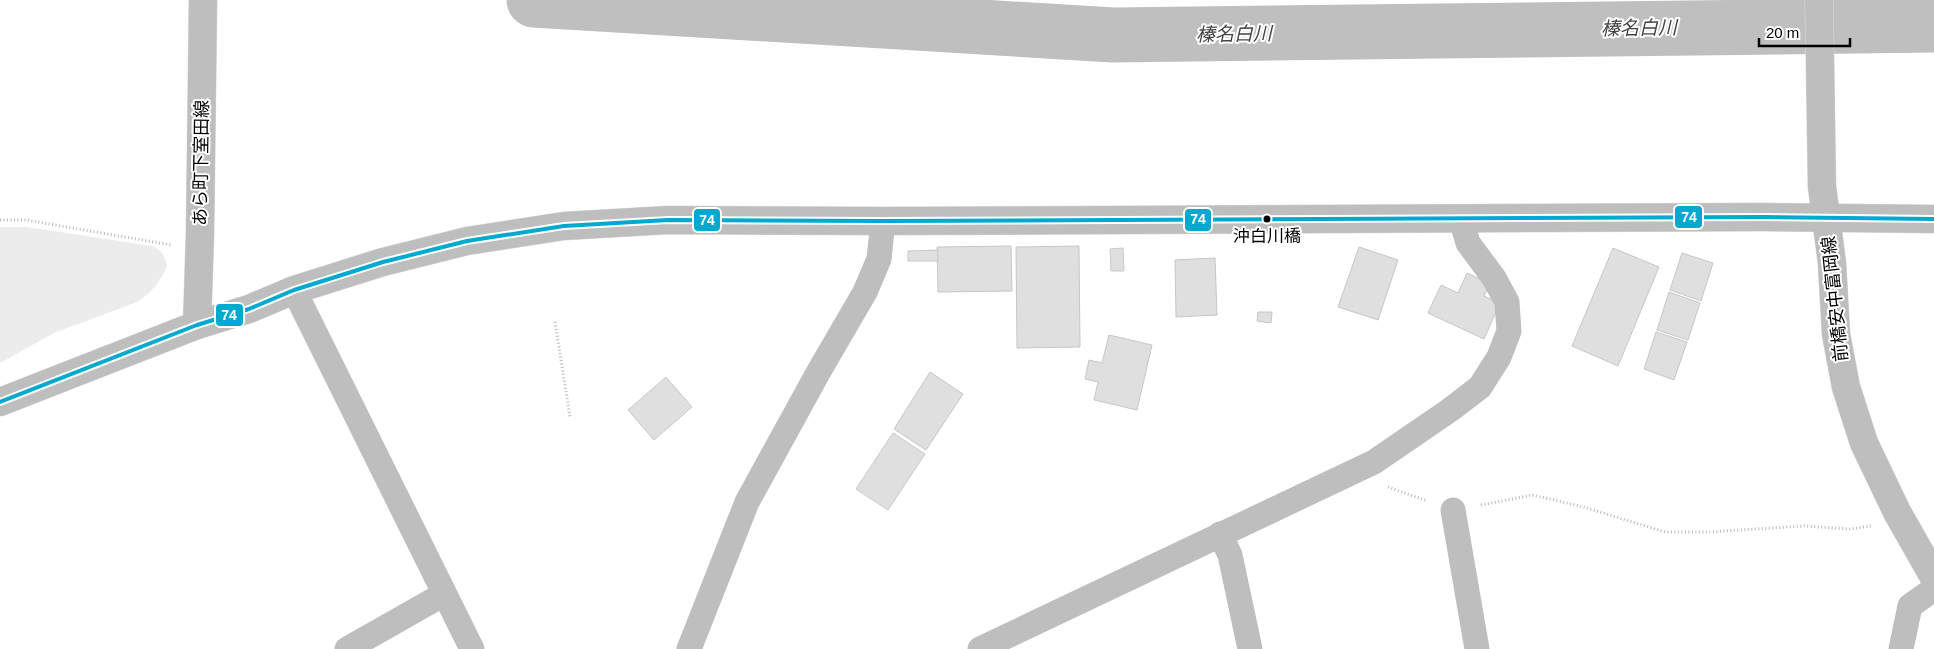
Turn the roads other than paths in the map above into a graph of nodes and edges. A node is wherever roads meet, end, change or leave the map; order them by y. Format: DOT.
graph roads {
  1 [pos="203,0"];
  2 [pos="1819,0"];
  3 [pos="1826,217"];
  4 [pos="1461,219"];
  5 [pos="1934,219"];
  6 [pos="883,221"];
  7 [pos="294,290"];
  8 [pos="197,325"];
  9 [pos="0,402"];
  10 [pos="1453,510"];
  11 [pos="1220,534"];
  12 [pos="1934,578"];
  13 [pos="1934,589"];
  14 [pos="444,594"];
  15 [pos="347,649"];
  16 [pos="472,649"];
  17 [pos="689,649"];
  18 [pos="980,649"];
  19 [pos="1250,649"];
  20 [pos="1477,649"];
  21 [pos="1901,649"];
  1 -- 8 [label="main road, あら町下室田線"];
  2 -- 3 [label="main road, 前橋安中富岡線"];
  3 -- 4 [label="main road"];
  3 -- 5 [label="main road"];
  3 -- 12 [label="main road, 前橋安中富岡線"];
  4 -- 6 [label="main road"];
  4 -- 11 [label="street"];
  6 -- 7 [label="main road"];
  6 -- 17 [label="street"];
  7 -- 8 [label="main road"];
  7 -- 14 [label="street"];
  8 -- 9 [label="main road"];
  10 -- 20 [label="street"];
  11 -- 18 [label="street"];
  11 -- 19 [label="street"];
  13 -- 21 [label="street"];
  14 -- 15 [label="street"];
  14 -- 16 [label="street"];
}
